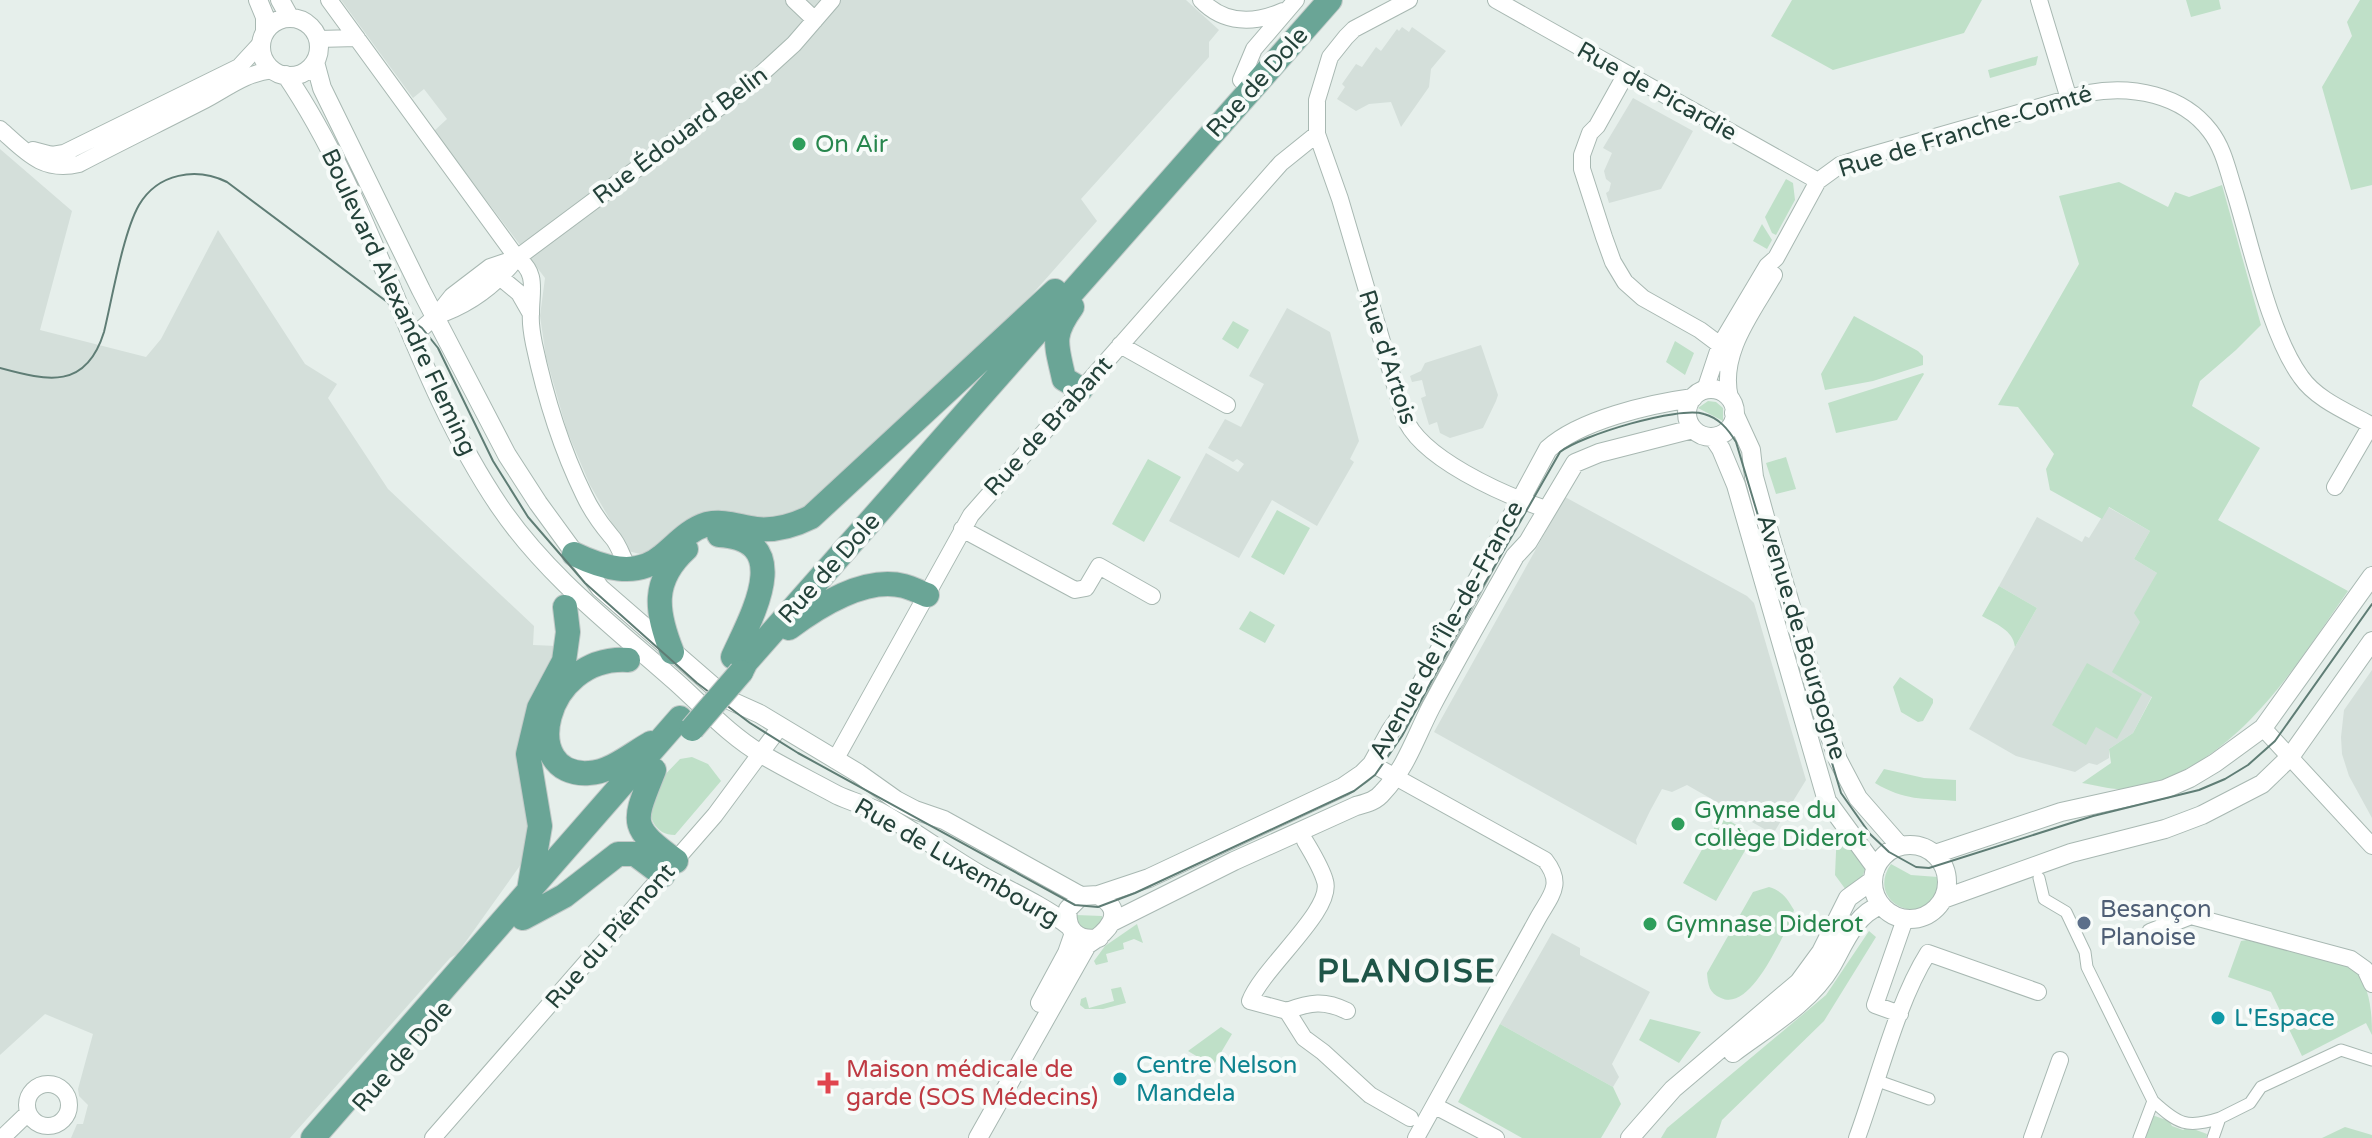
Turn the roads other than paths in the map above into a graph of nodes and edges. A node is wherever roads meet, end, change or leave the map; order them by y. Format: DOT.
graph roads {
  1 [pos="258,0"];
  2 [pos="280,0"];
  3 [pos="329,0"];
  4 [pos="794,0"];
  5 [pos="832,0"];
  6 [pos="1201,0"];
  7 [pos="1330,0"];
  8 [pos="1409,0"];
  9 [pos="1496,0"];
  10 [pos="2039,0"];
  11 [pos="1299,3"];
  12 [pos="1380,7"];
  13 [pos="290,18"];
  14 [pos="815,20"];
  15 [pos="264,37"];
  16 [pos="357,38"];
  17 [pos="318,39"];
  18 [pos="315,62"];
  19 [pos="279,72"];
  20 [pos="1626,74"];
  21 [pos="2069,99"];
  22 [pos="122,125"];
  23 [pos="0,129"];
  24 [pos="1317,134"];
  25 [pos="13,141"];
  26 [pos="117,145"];
  27 [pos="1818,181"];
  28 [pos="1120,238"];
  29 [pos="517,258"];
  30 [pos="1776,258"];
  31 [pos="501,278"];
  32 [pos="1057,290"];
  33 [pos="531,314"];
  34 [pos="436,316"];
  35 [pos="413,336"];
  36 [pos="1120,345"];
  37 [pos="1720,345"];
  38 [pos="1728,369"];
  39 [pos="1081,389"];
  40 [pos="1699,394"];
  41 [pos="1227,405"];
  42 [pos="1732,406"];
  43 [pos="1693,429"];
  44 [pos="1713,437"];
  45 [pos="2367,444"];
  46 [pos="2335,487"];
  47 [pos="1519,499"];
  48 [pos="1546,509"];
  49 [pos="962,529"];
  50 [pos="532,549"];
  51 [pos="574,554"];
  52 [pos="628,568"];
  53 [pos="2372,576"];
  54 [pos="927,595"];
  55 [pos="1152,596"];
  56 [pos="565,607"];
  57 [pos="2372,641"];
  58 [pos="662,657"];
  59 [pos="628,660"];
  60 [pos="737,663"];
  61 [pos="680,727"];
  62 [pos="780,727"];
  63 [pos="2263,728"];
  64 [pos="761,754"];
  65 [pos="2290,757"];
  66 [pos="835,760"];
  67 [pos="1372,764"];
  68 [pos="654,770"];
  69 [pos="1396,777"];
  70 [pos="1305,841"];
  71 [pos="1900,846"];
  72 [pos="2372,846"];
  73 [pos="1935,854"];
  74 [pos="670,868"];
  75 [pos="1874,874"];
  76 [pos="2039,878"];
  77 [pos="529,892"];
  78 [pos="1089,896"];
  79 [pos="1943,899"];
  80 [pos="1881,905"];
  81 [pos="523,918"];
  82 [pos="1905,919"];
  83 [pos="1112,922"];
  84 [pos="1071,929"];
  85 [pos="2150,932"];
  86 [pos="1099,938"];
  87 [pos="1891,964"];
  88 [pos="1916,973"];
  89 [pos="2372,984"];
  90 [pos="2038,992"];
  91 [pos="1287,1011"];
  92 [pos="1347,1011"];
  93 [pos="1900,1014"];
  94 [pos="2060,1060"];
  95 [pos="2372,1060"];
  96 [pos="1878,1081"];
  97 [pos="1929,1099"];
  98 [pos="2153,1101"];
  99 [pos="1435,1106"];
  100 [pos="28,1113"];
  101 [pos="1650,1113"];
  102 [pos="1410,1118"];
  103 [pos="2220,1118"];
  104 [pos="57,1131"];
  105 [pos="2,1138"];
  106 [pos="313,1138"];
  107 [pos="330,1138"];
  108 [pos="433,1138"];
  109 [pos="966,1138"];
  110 [pos="978,1138"];
  111 [pos="1416,1138"];
  112 [pos="1496,1138"];
  113 [pos="1630,1138"];
  114 [pos="1857,1138"];
  115 [pos="2032,1138"];
  116 [pos="2139,1138"];
  117 [pos="2213,1138"];
  1 -- 15 [label="street"];
  2 -- 13 [label="street"];
  3 -- 16 [label="street"];
  4 -- 14 [label="street"];
  5 -- 14 [label="street, Rue Édouard Belin"];
  6 -- 11 [label="street, Rue de Dole"];
  7 -- 28 [label="main road, Rue de Dole"];
  8 -- 12 [label="street"];
  9 -- 20 [label="street, Rue de Picardie"];
  10 -- 21 [label="street"];
  11 -- 32 [label="main road, Rue de Dole"];
  12 -- 24 [label="street"];
  13 -- 15 [label="street"];
  13 -- 17 [label="street"];
  14 -- 29 [label="street, Rue Édouard Belin"];
  15 -- 19 [label="street"];
  15 -- 22 [label="street"];
  16 -- 17 [label="street"];
  16 -- 29 [label="street"];
  17 -- 18 [label="street"];
  18 -- 19 [label="street"];
  18 -- 34 [label="street, Boulevard Alexandre Fleming"];
  19 -- 26 [label="street"];
  19 -- 35 [label="street, Boulevard Alexandre Fleming"];
  20 -- 27 [label="street, Rue de Picardie"];
  20 -- 37 [label="street"];
  21 -- 27 [label="street, Rue de Franche-Comté"];
  21 -- 45 [label="street, Rue de Franche-Comté"];
  22 -- 25 [label="street"];
  22 -- 26 [label="street"];
  23 -- 25 [label="street"];
  24 -- 36 [label="street, Rue de Brabant"];
  24 -- 47 [label="street, Rue d'Artois"];
  25 -- 26 [label="street"];
  27 -- 30 [label="street, Avenue de Bourgogne"];
  28 -- 39 [label="main road"];
  28 -- 60 [label="main road, Rue de Dole"];
  29 -- 31 [label="street"];
  29 -- 33 [label="street"];
  29 -- 34 [label="street, Rue Édouard Belin"];
  30 -- 37 [label="street, Avenue de Bourgogne"];
  30 -- 38 [label="street, Avenue de Bourgogne"];
  31 -- 33 [label="street"];
  31 -- 34 [label="street"];
  32 -- 52 [label="main road"];
  32 -- 60 [label="main road, Rue de Dole"];
  33 -- 52 [label="street"];
  34 -- 35 [label="street, Rue Édouard Belin"];
  34 -- 51 [label="street, Boulevard Alexandre Fleming"];
  35 -- 50 [label="street, Boulevard Alexandre Fleming"];
  36 -- 39 [label="street, Rue de Brabant"];
  36 -- 41 [label="street"];
  37 -- 38 [label="street"];
  37 -- 40 [label="street, Avenue de Bourgogne"];
  38 -- 42 [label="street, Avenue de Bourgogne"];
  39 -- 49 [label="street, Rue de Brabant"];
  40 -- 42 [label="street"];
  40 -- 43 [label="street"];
  40 -- 47 [label="street, Avenue de l’Île-de-France"];
  42 -- 44 [label="street"];
  42 -- 71 [label="street, Avenue de Bourgogne"];
  43 -- 44 [label="street"];
  43 -- 48 [label="street, Avenue de l’Île-de-France"];
  44 -- 75 [label="street, Avenue de Bourgogne"];
  45 -- 46 [label="street, Rue de Franche-Comté"];
  47 -- 48 [label="street, Rue d'Artois"];
  47 -- 67 [label="street, Avenue de l’Île-de-France"];
  48 -- 69 [label="street, Avenue de l’Île-de-France"];
  49 -- 54 [label="street, Rue de Brabant"];
  49 -- 55 [label="street"];
  50 -- 56 [label="street"];
  50 -- 58 [label="street, Boulevard Alexandre Fleming"];
  51 -- 52 [label="main road"];
  51 -- 58 [label="street, Boulevard Alexandre Fleming"];
  53 -- 63 [label="street"];
  54 -- 60 [label="main road"];
  54 -- 66 [label="street, Rue de Brabant"];
  56 -- 77 [label="main road"];
  57 -- 65 [label="street"];
  58 -- 59 [label="street"];
  58 -- 60 [label="main road"];
  58 -- 62 [label="street, Boulevard Alexandre Fleming"];
  58 -- 64 [label="street, Boulevard Alexandre Fleming"];
  59 -- 61 [label="main road"];
  60 -- 61 [label="main road, Rue de Dole, bridge"];
  61 -- 68 [label="main road, Rue de Dole"];
  61 -- 77 [label="main road, Rue de Dole"];
  62 -- 64 [label="street, Rue du Piémont"];
  62 -- 66 [label="street, Rue de Luxembourg"];
  63 -- 65 [label="street"];
  63 -- 73 [label="street"];
  64 -- 74 [label="street, Rue du Piémont"];
  64 -- 84 [label="street, Rue de Luxembourg"];
  65 -- 72 [label="street"];
  65 -- 79 [label="street"];
  66 -- 78 [label="street, Rue de Luxembourg"];
  67 -- 69 [label="street"];
  67 -- 78 [label="street, Avenue de l’Île-de-France"];
  68 -- 74 [label="main road"];
  68 -- 81 [label="main road, Rue de Dole"];
  69 -- 83 [label="street, Avenue de l’Île-de-France"];
  69 -- 99 [label="street"];
  70 -- 91 [label="street"];
  71 -- 73 [label="street"];
  71 -- 75 [label="street"];
  73 -- 79 [label="street"];
  74 -- 81 [label="main road"];
  74 -- 108 [label="street, Rue du Piémont"];
  75 -- 80 [label="street"];
  75 -- 101 [label="street"];
  76 -- 98 [label="street"];
  77 -- 106 [label="main road, Rue de Dole"];
  78 -- 83 [label="street"];
  78 -- 84 [label="street"];
  79 -- 82 [label="street"];
  80 -- 82 [label="street"];
  80 -- 101 [label="street"];
  81 -- 107 [label="main road, Rue de Dole"];
  82 -- 87 [label="street"];
  83 -- 86 [label="street"];
  84 -- 86 [label="street"];
  84 -- 109 [label="street"];
  85 -- 89 [label="street"];
  86 -- 110 [label="street"];
  87 -- 88 [label="street"];
  87 -- 93 [label="street"];
  88 -- 90 [label="street"];
  88 -- 93 [label="street"];
  91 -- 92 [label="street"];
  91 -- 102 [label="street"];
  93 -- 96 [label="street"];
  94 -- 115 [label="street"];
  95 -- 103 [label="street"];
  96 -- 97 [label="street"];
  96 -- 114 [label="street"];
  98 -- 103 [label="street"];
  98 -- 116 [label="street"];
  99 -- 111 [label="street"];
  99 -- 112 [label="street"];
  100 -- 104 [label="street"];
  100 -- 104 [label="street"];
  100 -- 105 [label="street"];
  101 -- 113 [label="street"];
  103 -- 117 [label="street"];
}
